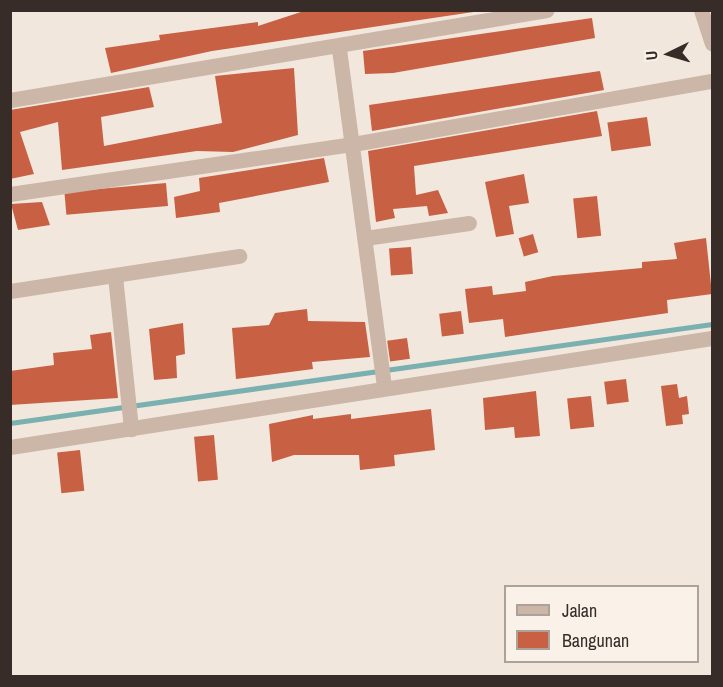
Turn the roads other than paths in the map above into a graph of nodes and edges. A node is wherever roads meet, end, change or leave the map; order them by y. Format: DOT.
graph roads {
  1 [pos="547,10"];
  2 [pos="701,10"];
  3 [pos="712,44"];
  4 [pos="339,49"];
  5 [pos="712,81"];
  6 [pos="10,100"];
  7 [pos="353,144"];
  8 [pos="10,194"];
  9 [pos="469,223"];
  10 [pos="365,238"];
  11 [pos="239,256"];
  12 [pos="115,276"];
  13 [pos="10,291"];
  14 [pos="712,338"];
  15 [pos="382,377"];
  16 [pos="130,418"];
  17 [pos="10,447"];
  1 -- 4 [label="street"];
  2 -- 3 [label="street"];
  4 -- 6 [label="street"];
  4 -- 7 [label="street"];
  5 -- 7 [label="street"];
  7 -- 8 [label="street"];
  7 -- 10 [label="street"];
  9 -- 10 [label="street"];
  10 -- 15 [label="street"];
  11 -- 12 [label="street"];
  12 -- 13 [label="street"];
  12 -- 16 [label="street"];
  14 -- 15 [label="street"];
  15 -- 16 [label="street"];
  16 -- 17 [label="street"];
}
